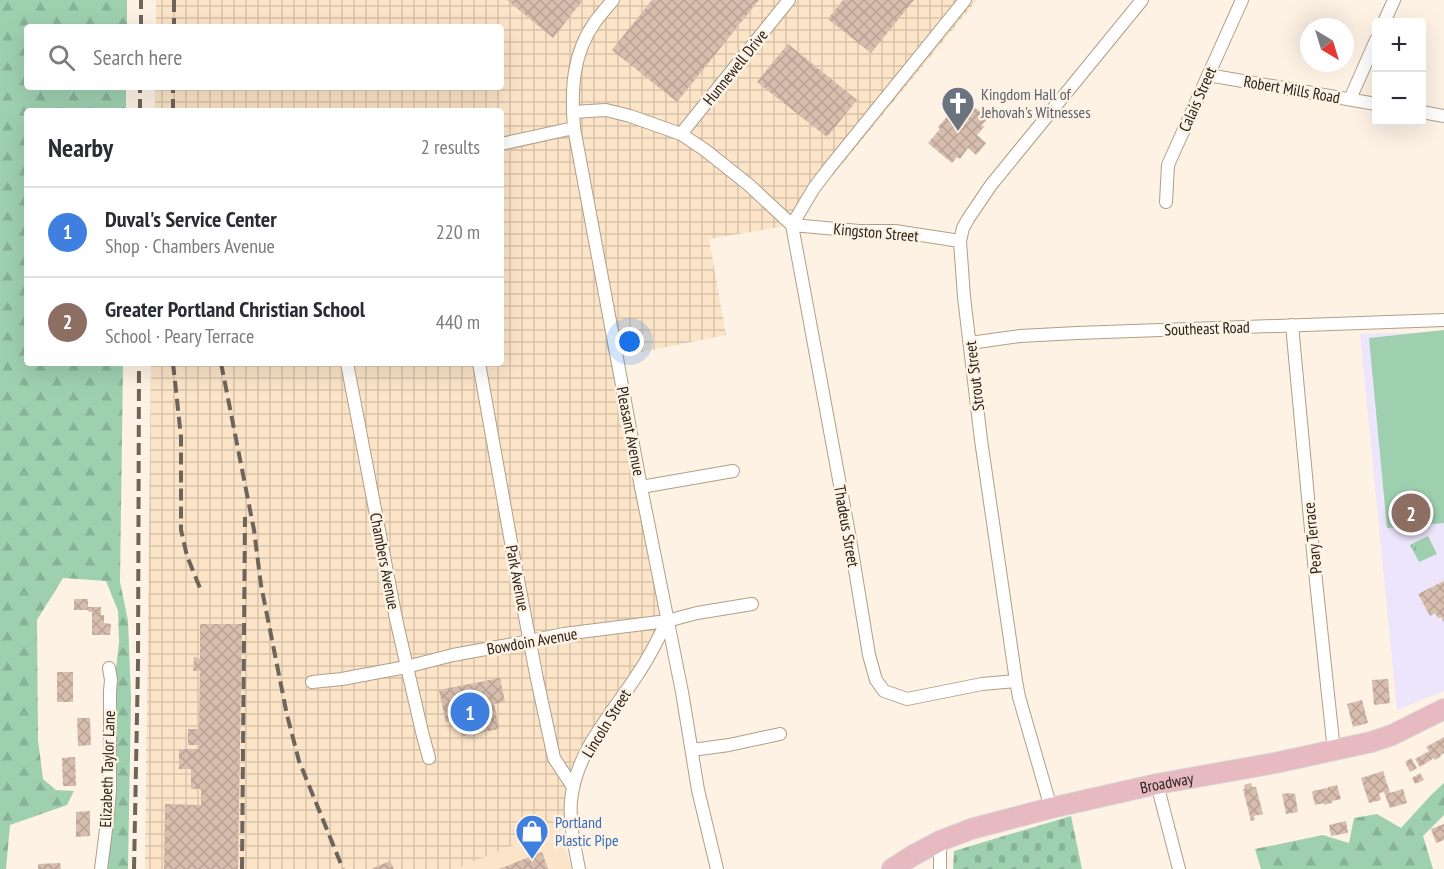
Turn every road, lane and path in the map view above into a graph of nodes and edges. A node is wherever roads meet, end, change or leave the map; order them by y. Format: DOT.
graph roads {
  1 [pos="613,0"];
  2 [pos="789,0"];
  3 [pos="965,0"];
  4 [pos="1142,0"];
  5 [pos="1242,0"];
  6 [pos="1394,0"];
  7 [pos="1386,18"];
  8 [pos="1372,50"];
  9 [pos="1208,75"];
  10 [pos="1350,99"];
  11 [pos="1372,103"];
  12 [pos="573,112"];
  13 [pos="1426,113"];
  14 [pos="1444,116"];
  15 [pos="574,128"];
  16 [pos="681,134"];
  17 [pos="504,143"];
  18 [pos="1166,202"];
  19 [pos="792,225"];
  20 [pos="960,241"];
  21 [pos="1444,320"];
  22 [pos="1292,325"];
  23 [pos="970,343"];
  24 [pos="348,366"];
  25 [pos="480,366"];
  26 [pos="733,471"];
  27 [pos="641,487"];
  28 [pos="752,604"];
  29 [pos="668,621"];
  30 [pos="530,641"];
  31 [pos="406,667"];
  32 [pos="109,668"];
  33 [pos="1016,681"];
  34 [pos="312,682"];
  35 [pos="1444,709"];
  36 [pos="780,734"];
  37 [pos="692,750"];
  38 [pos="1334,751"];
  39 [pos="429,758"];
  40 [pos="1157,784"];
  41 [pos="573,787"];
  42 [pos="1051,808"];
  43 [pos="940,841"];
  44 [pos="101,869"];
  45 [pos="579,869"];
  46 [pos="717,869"];
  47 [pos="892,869"];
  48 [pos="940,869"];
  49 [pos="1179,869"];
  1 -- 12 [label="street, Pleasant Avenue"];
  2 -- 16 [label="street, Hunnewell Drive"];
  3 -- 19 [label="street"];
  4 -- 20 [label="street, Strout Street"];
  5 -- 9 [label="street, Calais Street"];
  6 -- 7 [label="street"];
  8 -- 10 [label="street"];
  9 -- 10 [label="street, Robert Mills Road"];
  9 -- 18 [label="street, Calais Street"];
  10 -- 11 [label="street, Robert Mills Road"];
  12 -- 15 [label="street, Pleasant Avenue"];
  12 -- 16 [label="street"];
  13 -- 14 [label="street"];
  15 -- 17 [label="street"];
  15 -- 27 [label="street, Pleasant Avenue"];
  16 -- 19 [label="street"];
  19 -- 20 [label="street, Kingston Street"];
  19 -- 33 [label="street, Thadeus Street"];
  20 -- 23 [label="street, Strout Street"];
  21 -- 22 [label="street, Southeast Road"];
  22 -- 23 [label="street, Southeast Road"];
  22 -- 38 [label="street, Peary Terrace"];
  23 -- 33 [label="street, Strout Street"];
  24 -- 31 [label="street, Chambers Avenue"];
  25 -- 30 [label="street, Park Avenue"];
  26 -- 27 [label="street"];
  27 -- 29 [label="street, Pleasant Avenue"];
  28 -- 29 [label="street, Bowdoin Avenue"];
  29 -- 30 [label="street, Bowdoin Avenue"];
  29 -- 37 [label="street, Pleasant Avenue"];
  29 -- 41 [label="street, Lincoln Street"];
  30 -- 31 [label="street, Bowdoin Avenue"];
  30 -- 41 [label="street, Park Avenue"];
  31 -- 34 [label="street, Bowdoin Avenue"];
  31 -- 39 [label="street, Chambers Avenue"];
  32 -- 44 [label="street, Elizabeth Taylor Lane"];
  33 -- 42 [label="street, Strout Street"];
  35 -- 38 [label="main road, Broadway"];
  36 -- 37 [label="street"];
  37 -- 46 [label="street, Pleasant Avenue"];
  38 -- 40 [label="main road, Broadway"];
  40 -- 42 [label="main road, Broadway"];
  40 -- 49 [label="street"];
  41 -- 45 [label="street, Lincoln Street"];
  42 -- 43 [label="main road, Broadway"];
  43 -- 47 [label="main road, Broadway"];
  43 -- 48 [label="street"];
}
